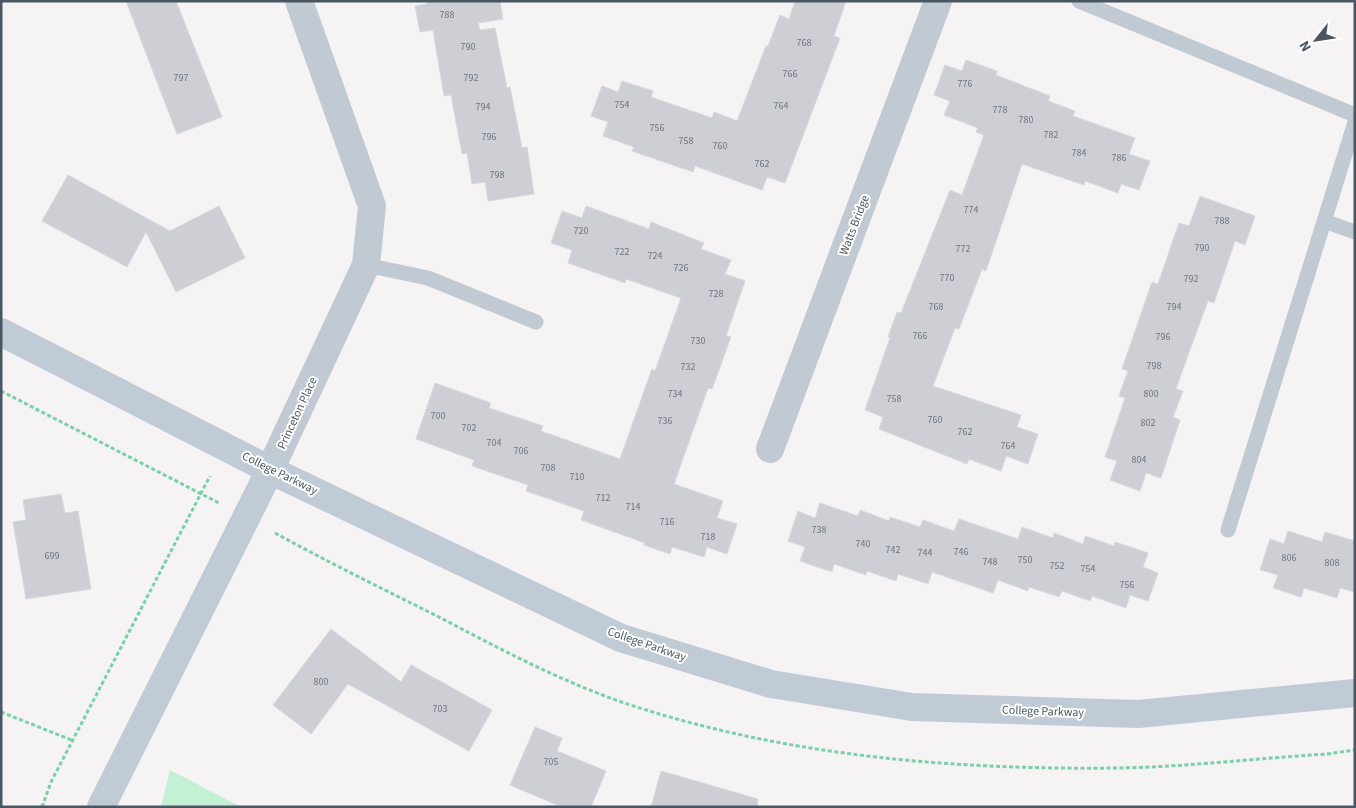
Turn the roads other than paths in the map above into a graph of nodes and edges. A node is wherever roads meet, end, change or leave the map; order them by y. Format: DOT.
graph roads {
  1 [pos="299,1"];
  2 [pos="938,1"];
  3 [pos="1079,1"];
  4 [pos="1355,115"];
  5 [pos="1355,122"];
  6 [pos="1324,221"];
  7 [pos="1355,232"];
  8 [pos="366,265"];
  9 [pos="536,322"];
  10 [pos="1,332"];
  11 [pos="770,448"];
  12 [pos="270,470"];
  13 [pos="1228,530"];
  14 [pos="1355,693"];
  15 [pos="101,807"];
  1 -- 8 [label="street, Princeton Place"];
  2 -- 11 [label="street, Watts Bridge"];
  3 -- 4 [label="lane"];
  5 -- 6 [label="lane"];
  6 -- 7 [label="lane"];
  6 -- 13 [label="lane"];
  8 -- 9 [label="lane"];
  8 -- 12 [label="street, Princeton Place"];
  10 -- 12 [label="street, College Parkway"];
  12 -- 14 [label="street, College Parkway"];
  12 -- 15 [label="street, Princeton Place"];
}
